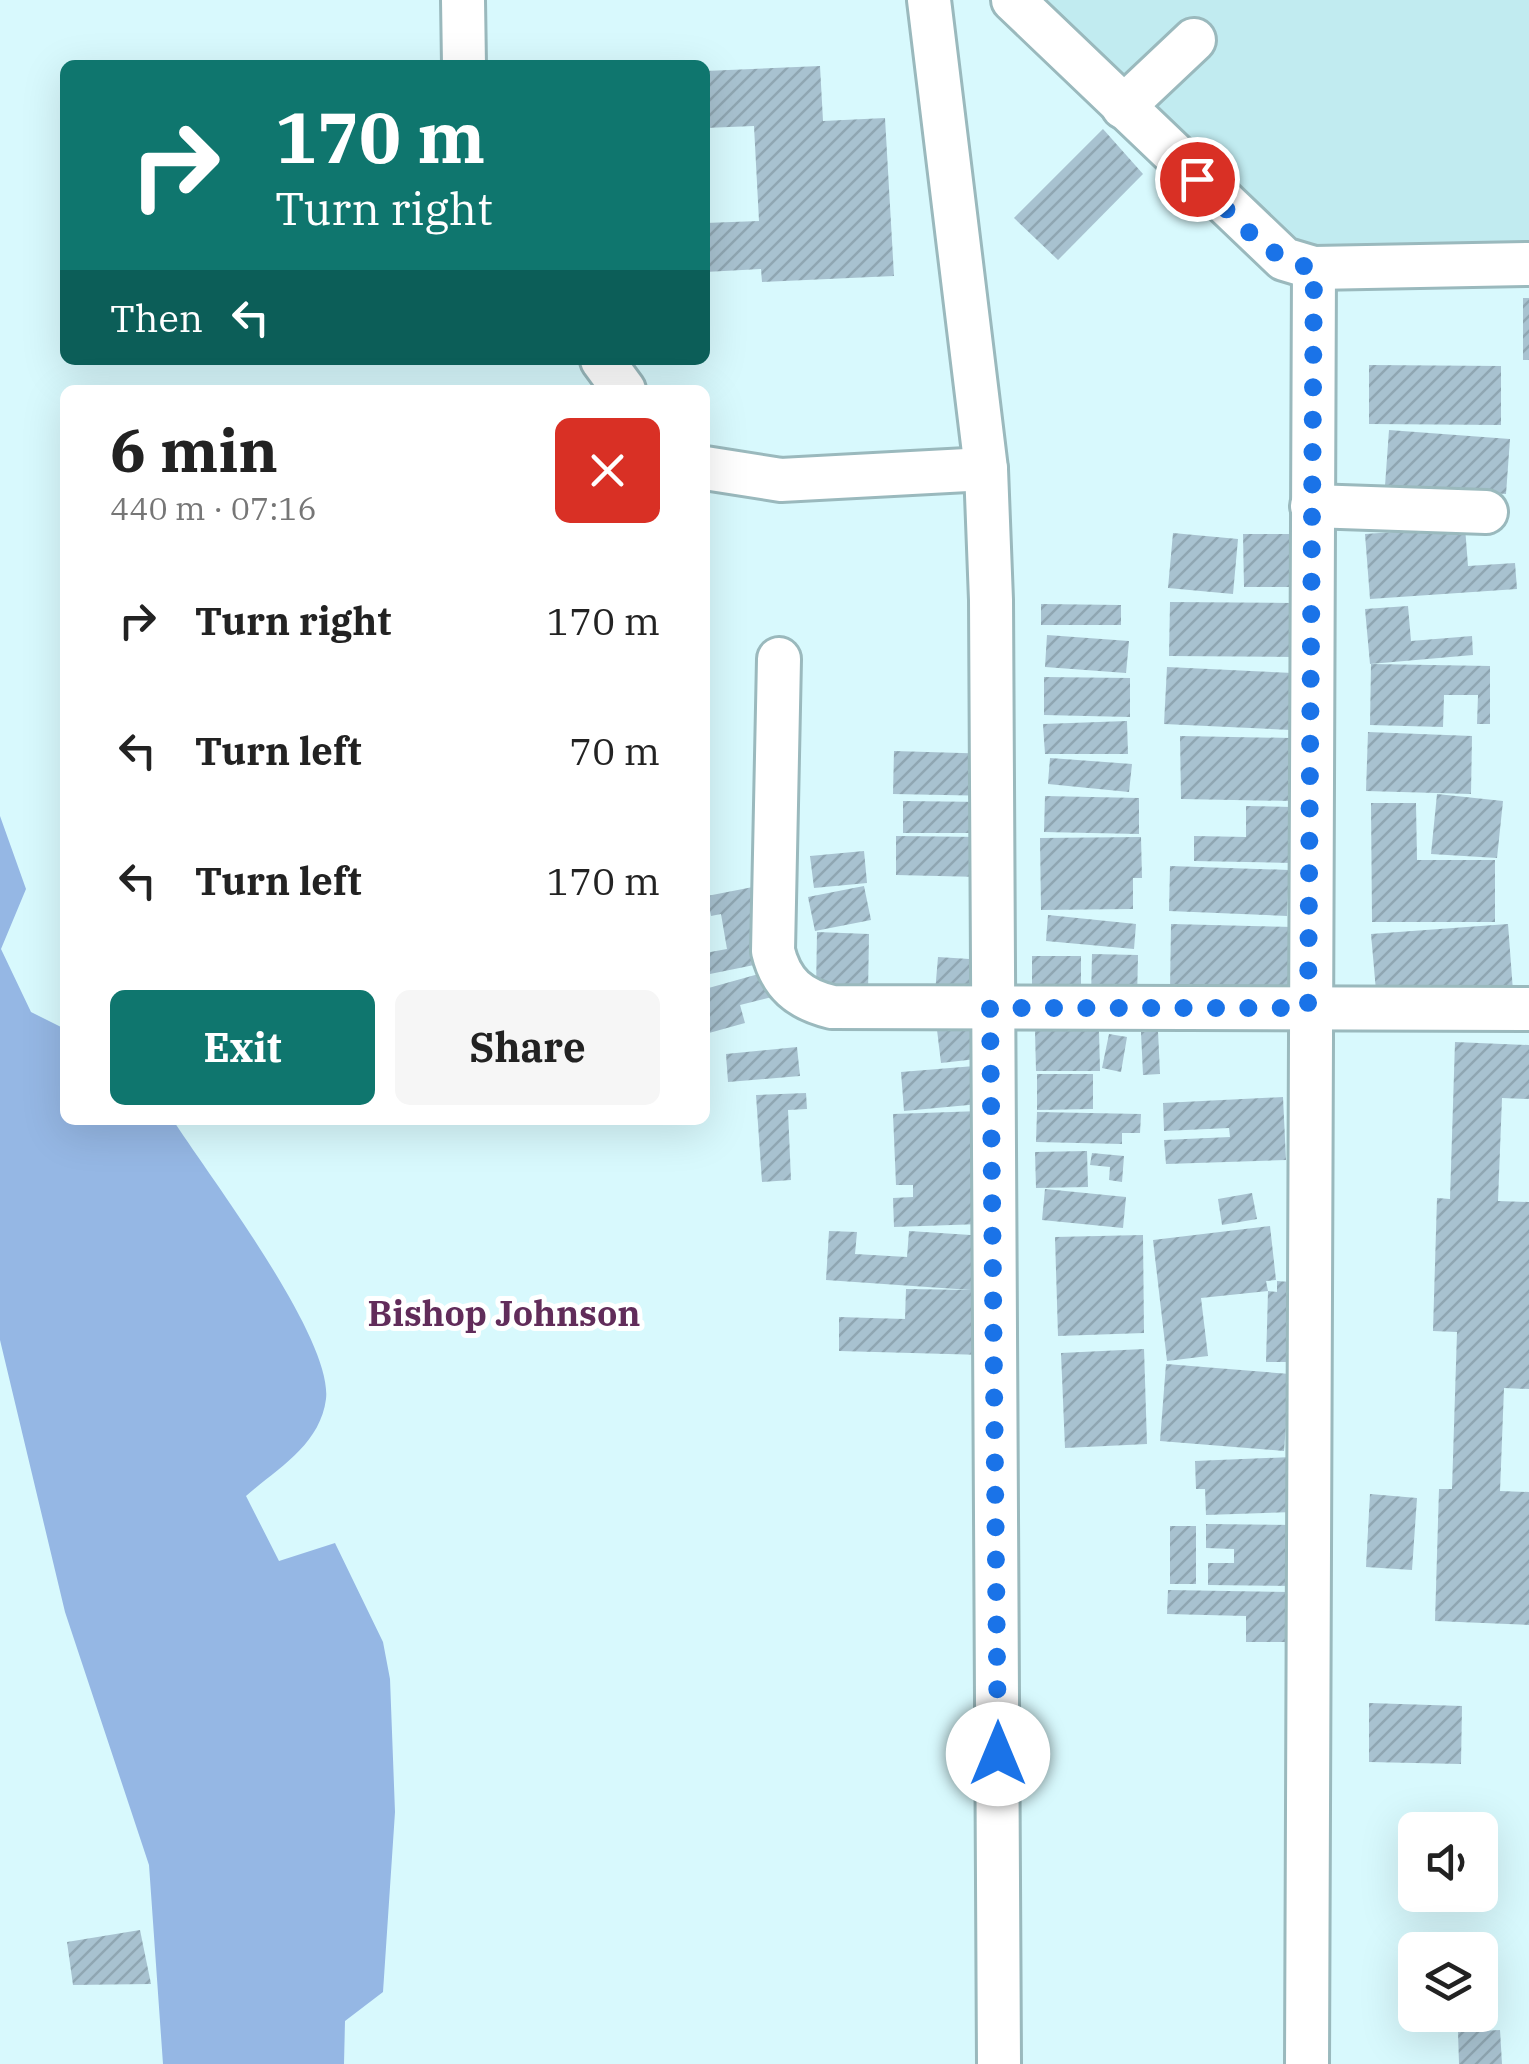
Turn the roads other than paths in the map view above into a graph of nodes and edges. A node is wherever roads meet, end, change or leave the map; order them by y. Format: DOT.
graph roads {
  1 [pos="463,0"];
  2 [pos="929,0"];
  3 [pos="1013,0"];
  4 [pos="1194,40"];
  5 [pos="464,60"];
  6 [pos="1123,107"];
  7 [pos="1529,264"];
  8 [pos="1314,268"];
  9 [pos="710,469"];
  10 [pos="986,469"];
  11 [pos="1312,506"];
  12 [pos="1486,512"];
  13 [pos="779,659"];
  14 [pos="990,1008"];
  15 [pos="1308,1008"];
  16 [pos="1529,1009"];
  17 [pos="999,2064"];
  18 [pos="1307,2064"];
  1 -- 5 [label="street"];
  2 -- 10 [label="street"];
  3 -- 6 [label="street"];
  4 -- 6 [label="street"];
  6 -- 8 [label="street"];
  7 -- 8 [label="street"];
  8 -- 11 [label="street"];
  9 -- 10 [label="street"];
  10 -- 14 [label="street"];
  11 -- 12 [label="street"];
  11 -- 15 [label="street"];
  13 -- 14 [label="street"];
  14 -- 15 [label="street"];
  14 -- 17 [label="street"];
  15 -- 16 [label="street"];
  15 -- 18 [label="street"];
}
